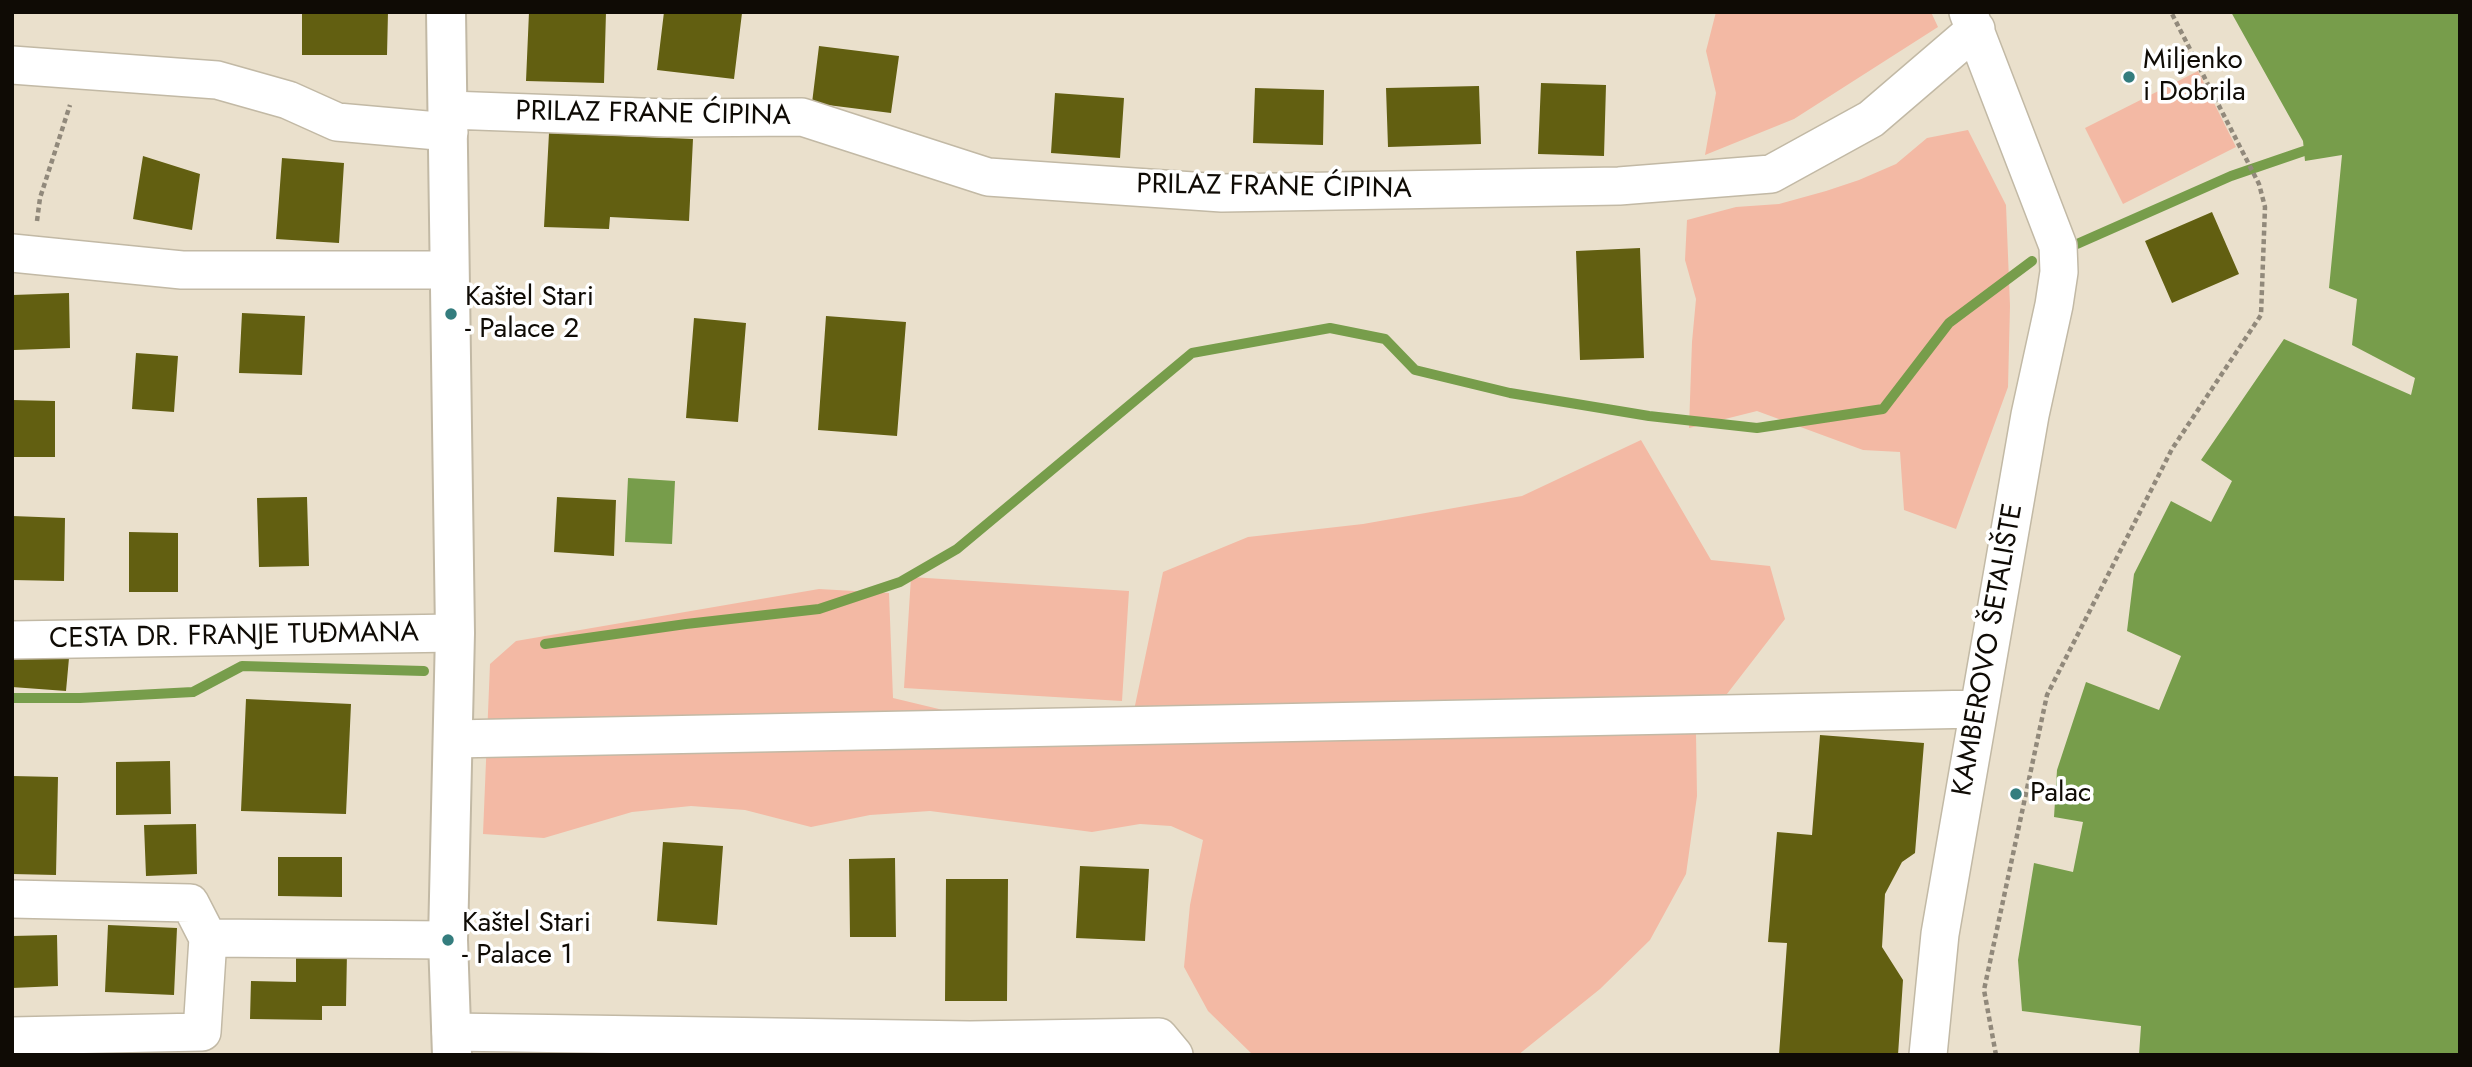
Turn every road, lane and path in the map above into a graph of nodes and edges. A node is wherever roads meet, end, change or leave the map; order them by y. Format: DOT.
graph roads {
  1 [pos="446,12"];
  2 [pos="2171,12"];
  3 [pos="1972,21"];
  4 [pos="12,65"];
  5 [pos="86,72"];
  6 [pos="449,121"];
  7 [pos="22,253"];
  8 [pos="449,270"];
  9 [pos="455,633"];
  10 [pos="12,640"];
  11 [pos="1979,709"];
  12 [pos="453,739"];
  13 [pos="12,899"];
  14 [pos="208,938"];
  15 [pos="448,940"];
  16 [pos="12,1036"];
  17 [pos="451,1043"];
  18 [pos="1174,1055"];
  19 [pos="1928,1055"];
  20 [pos="1996,1055"];
  1 -- 6 [label="main road, CESTA DR. FRANJE TUĐMANA"];
  2 -- 20 [label="path"];
  3 -- 6 [label="street, PRILAZ FRANE ĆIPINA"];
  3 -- 11 [label="street, KAMBEROVO ŠETALIŠTE"];
  4 -- 5 [label="street, PRILAZ FRANE ĆIPINA"];
  5 -- 6 [label="street, PRILAZ FRANE ĆIPINA"];
  5 -- 7 [label="path"];
  6 -- 8 [label="main road, CESTA DR. FRANJE TUĐMANA"];
  7 -- 8 [label="street"];
  8 -- 9 [label="main road, CESTA DR. FRANJE TUĐMANA"];
  9 -- 10 [label="street, CESTA DR. FRANJE TUĐMANA"];
  9 -- 12 [label="main road, CESTA DR. FRANJE TUĐMANA"];
  11 -- 12 [label="street"];
  11 -- 19 [label="street, KAMBEROVO ŠETALIŠTE"];
  12 -- 15 [label="main road, CESTA DR. FRANJE TUĐMANA"];
  13 -- 14 [label="street"];
  14 -- 15 [label="street"];
  14 -- 16 [label="street"];
  15 -- 17 [label="main road, CESTA DR. FRANJE TUĐMANA"];
  17 -- 18 [label="street"];
}
